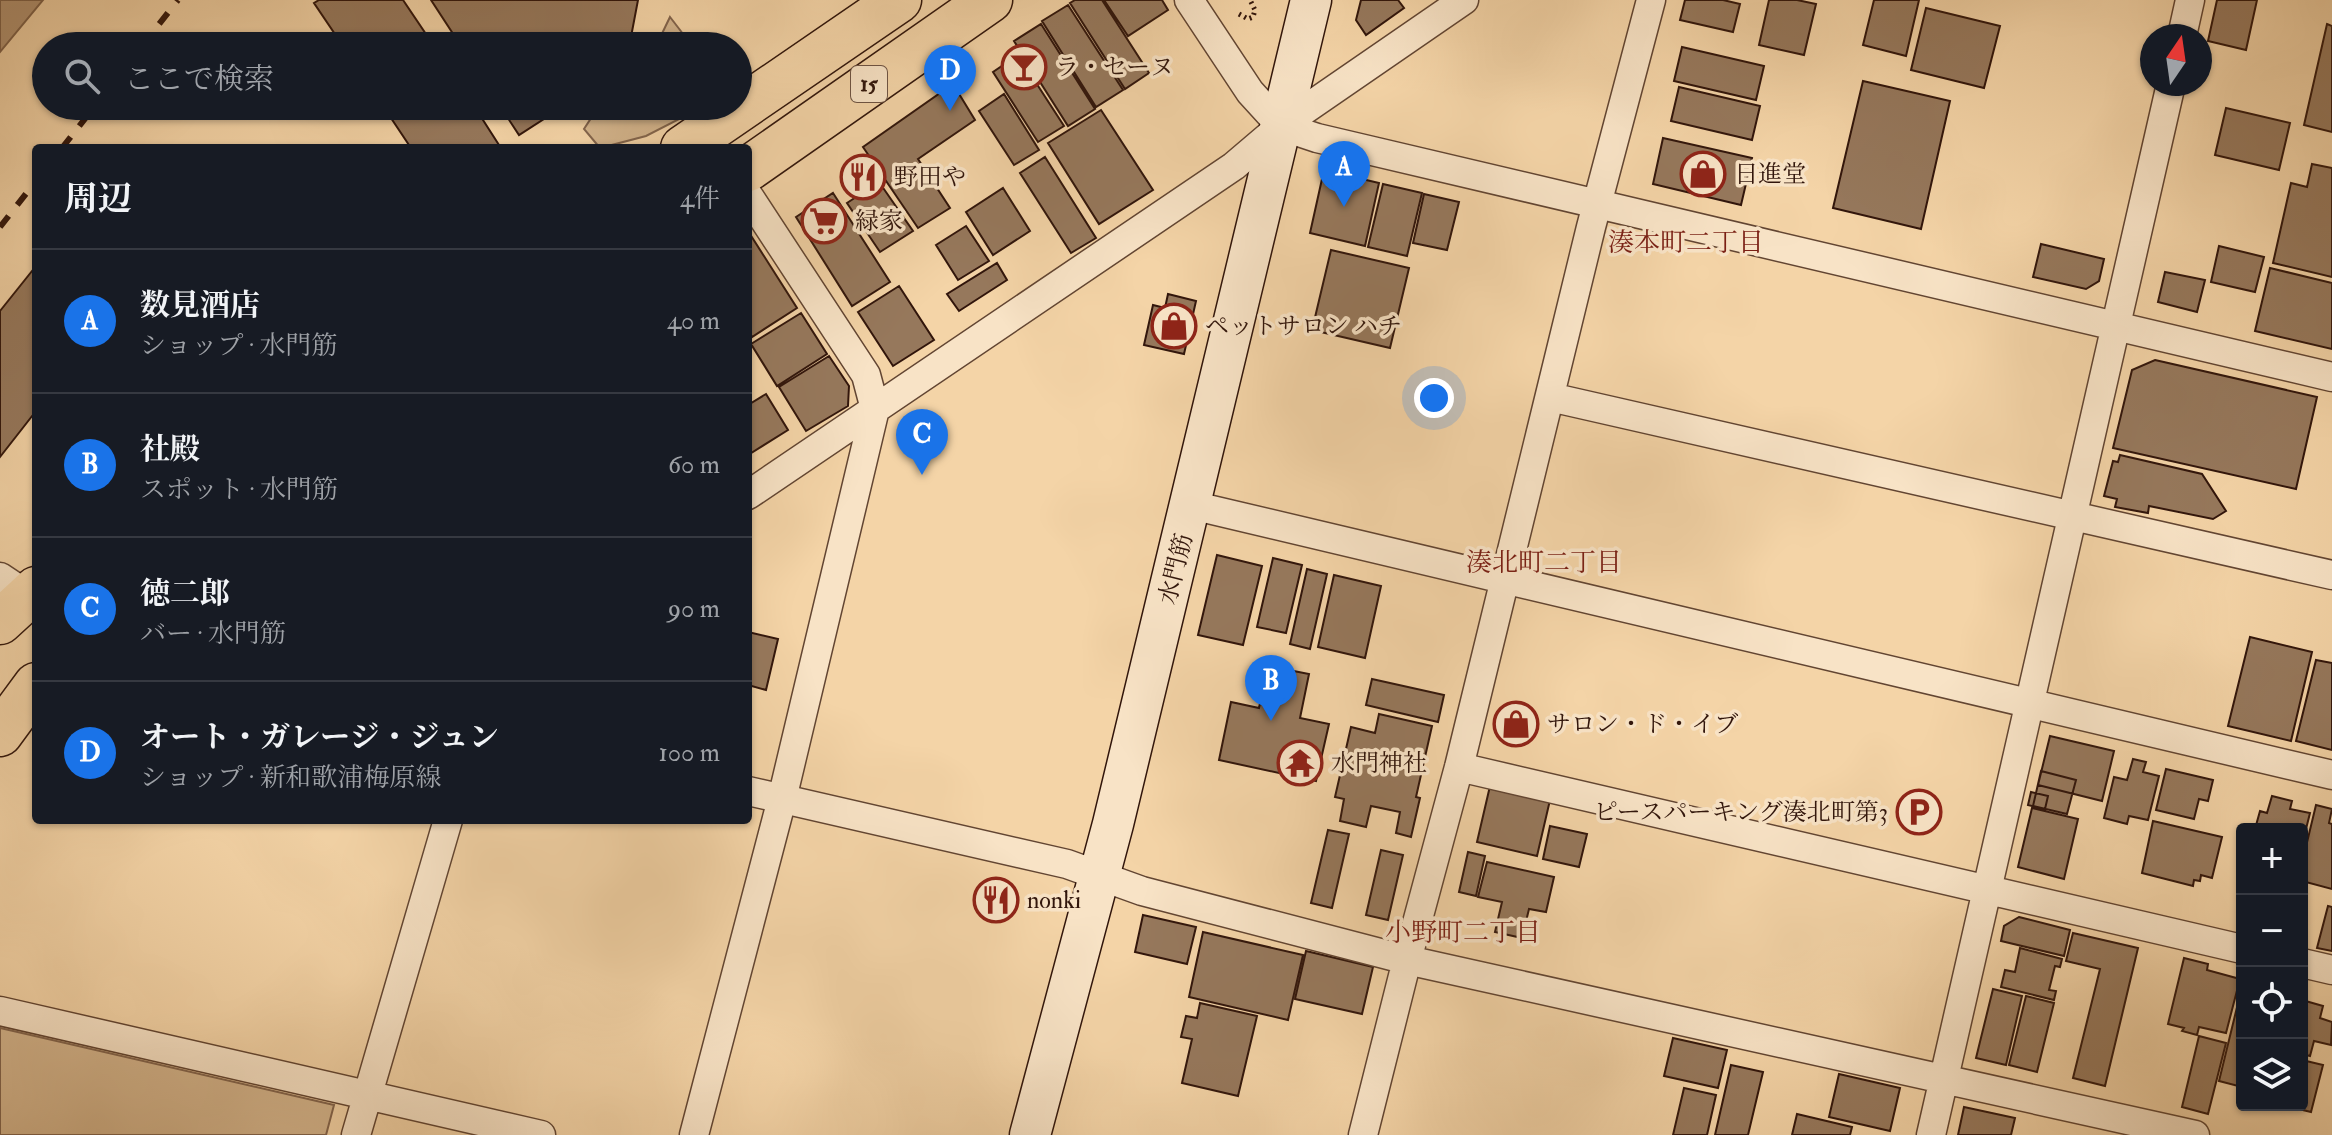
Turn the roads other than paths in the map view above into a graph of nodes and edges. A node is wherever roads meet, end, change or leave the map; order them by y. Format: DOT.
graph roads {
  1 [pos="899,0"];
  2 [pos="990,0"];
  3 [pos="1189,0"];
  4 [pos="1311,0"];
  5 [pos="1464,0"];
  6 [pos="1651,0"];
  7 [pos="2190,0"];
  8 [pos="2185,24"];
  9 [pos="2168,96"];
  10 [pos="752,101"];
  11 [pos="724,120"];
  12 [pos="1281,126"];
  13 [pos="689,144"];
  14 [pos="752,166"];
  15 [pos="752,201"];
  16 [pos="1597,205"];
  17 [pos="2116,325"];
  18 [pos="2332,377"];
  19 [pos="1550,397"];
  20 [pos="875,409"];
  21 [pos="752,492"];
  22 [pos="1191,505"];
  23 [pos="2073,516"];
  24 [pos="2332,575"];
  25 [pos="1505,581"];
  26 [pos="32,690"];
  27 [pos="2029,701"];
  28 [pos="0,734"];
  29 [pos="1459,767"];
  30 [pos="2332,775"];
  31 [pos="752,792"];
  32 [pos="782,799"];
  33 [pos="447,824"];
  34 [pos="1100,876"];
  35 [pos="1987,890"];
  36 [pos="2236,948"];
  37 [pos="1407,960"];
  38 [pos="2308,964"];
  39 [pos="2332,970"];
  40 [pos="0,1011"];
  41 [pos="1945,1078"];
  42 [pos="368,1096"];
  43 [pos="1372,1133"];
  44 [pos="356,1135"];
  45 [pos="541,1135"];
  46 [pos="694,1135"];
  47 [pos="1030,1135"];
  48 [pos="1931,1135"];
  49 [pos="2195,1135"];
  1 -- 10 [label="main road, 15"];
  2 -- 14 [label="main road, 15"];
  3 -- 12 [label="street"];
  4 -- 12 [label="street, 水門筋"];
  5 -- 12 [label="street"];
  6 -- 16 [label="street"];
  7 -- 8 [label="street"];
  9 -- 17 [label="street"];
  11 -- 13 [label="main road, 15"];
  12 -- 16 [label="street"];
  12 -- 20 [label="street"];
  12 -- 22 [label="street, 水門筋"];
  15 -- 20 [label="street"];
  16 -- 17 [label="street"];
  16 -- 19 [label="street"];
  17 -- 18 [label="street"];
  17 -- 23 [label="street"];
  19 -- 23 [label="street"];
  19 -- 25 [label="street"];
  20 -- 21 [label="street"];
  20 -- 32 [label="street"];
  22 -- 25 [label="street"];
  22 -- 34 [label="street, 水門筋"];
  23 -- 24 [label="street"];
  23 -- 27 [label="street"];
  25 -- 27 [label="street"];
  25 -- 29 [label="street"];
  26 -- 28 [label="main road"];
  27 -- 30 [label="street"];
  27 -- 35 [label="street"];
  29 -- 35 [label="street"];
  29 -- 37 [label="street"];
  31 -- 32 [label="street"];
  32 -- 34 [label="street"];
  32 -- 46 [label="street"];
  33 -- 42 [label="street"];
  34 -- 37 [label="street"];
  34 -- 47 [label="street, 水門筋"];
  35 -- 36 [label="street"];
  35 -- 41 [label="street"];
  37 -- 41 [label="street"];
  37 -- 43 [label="street"];
  38 -- 39 [label="street"];
  40 -- 42 [label="street"];
  41 -- 48 [label="street"];
  41 -- 49 [label="street"];
  42 -- 44 [label="street"];
  42 -- 45 [label="street"];
}
